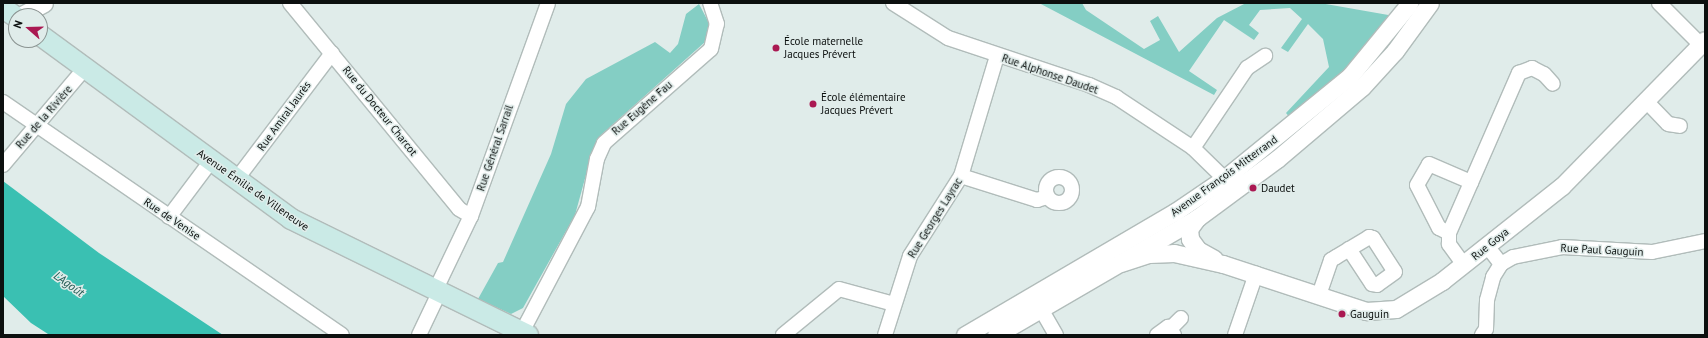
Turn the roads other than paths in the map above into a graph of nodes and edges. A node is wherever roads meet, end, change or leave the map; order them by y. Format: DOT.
graph roads {
  1 [pos="44,3"];
  2 [pos="290,3"];
  3 [pos="548,3"];
  4 [pos="710,3"];
  5 [pos="893,3"];
  6 [pos="1410,3"];
  7 [pos="1430,3"];
  8 [pos="1659,3"];
  9 [pos="35,8"];
  10 [pos="48,41"];
  11 [pos="1703,43"];
  12 [pos="332,53"];
  13 [pos="997,56"];
  14 [pos="1265,56"];
  15 [pos="85,68"];
  16 [pos="1552,84"];
  17 [pos="3,102"];
  18 [pos="1647,102"];
  19 [pos="36,124"];
  20 [pos="1680,126"];
  21 [pos="1193,148"];
  22 [pos="211,161"];
  23 [pos="3,165"];
  24 [pos="961,176"];
  25 [pos="236,180"];
  26 [pos="1471,182"];
  27 [pos="1230,184"];
  28 [pos="1048,196"];
  29 [pos="471,216"];
  30 [pos="169,217"];
  31 [pos="1173,225"];
  32 [pos="1449,233"];
  33 [pos="1705,241"];
  34 [pos="1487,246"];
  35 [pos="1349,249"];
  36 [pos="1174,253"];
  37 [pos="1121,263"];
  38 [pos="1223,264"];
  39 [pos="1501,264"];
  40 [pos="1464,265"];
  41 [pos="1256,274"];
  42 [pos="437,292"];
  43 [pos="1319,295"];
  44 [pos="894,304"];
  45 [pos="1041,309"];
  46 [pos="1181,318"];
  47 [pos="798,330"];
  48 [pos="1172,331"];
  49 [pos="525,334"];
  50 [pos="1238,334"];
  51 [pos="342,335"];
  52 [pos="419,335"];
  53 [pos="783,335"];
  54 [pos="885,335"];
  55 [pos="965,335"];
  56 [pos="996,335"];
  57 [pos="1056,335"];
  58 [pos="1157,335"];
  59 [pos="1482,335"];
  1 -- 9 [label="street"];
  2 -- 12 [label="street, Rue du Docteur Charcot"];
  3 -- 29 [label="street, Rue Général Sarrail"];
  4 -- 49 [label="street, Rue Eugène Fau"];
  5 -- 13 [label="street, Rue Alphonse Daudet"];
  6 -- 27 [label="street, Avenue François Mitterrand"];
  7 -- 27 [label="street, Avenue François Mitterrand"];
  8 -- 11 [label="street"];
  10 -- 15 [label="main road, Avenue Émilie de Villeneuve"];
  11 -- 18 [label="street, Rue Goya"];
  12 -- 25 [label="street, Rue Amiral Jaurès"];
  12 -- 29 [label="street, Rue du Docteur Charcot"];
  13 -- 21 [label="street, Rue Alphonse Daudet"];
  13 -- 24 [label="street, Rue Georges Layrac"];
  14 -- 21 [label="street"];
  15 -- 19 [label="street, Rue de la Rivière"];
  15 -- 22 [label="main road, Avenue Émilie de Villeneuve"];
  16 -- 26 [label="street"];
  17 -- 19 [label="street, Rue de Venise"];
  18 -- 20 [label="street"];
  18 -- 34 [label="street, Rue Goya"];
  19 -- 23 [label="street, Rue de la Rivière"];
  19 -- 30 [label="street, Rue de Venise"];
  21 -- 27 [label="street, Rue Alphonse Daudet"];
  22 -- 25 [label="main road, Avenue Émilie de Villeneuve"];
  22 -- 30 [label="street"];
  24 -- 28 [label="street"];
  24 -- 44 [label="street, Rue Georges Layrac"];
  25 -- 42 [label="main road, Avenue Émilie de Villeneuve"];
  26 -- 32 [label="street"];
  26 -- 32 [label="street"];
  27 -- 31 [label="street, Avenue François Mitterrand"];
  27 -- 31 [label="street, Avenue François Mitterrand"];
  29 -- 42 [label="street, Rue Général Sarrail"];
  30 -- 51 [label="street, Rue de Venise"];
  31 -- 36 [label="street"];
  31 -- 37 [label="street, Avenue François Mitterrand"];
  31 -- 38 [label="street, Rue Goya"];
  31 -- 55 [label="street, Avenue François Mitterrand"];
  32 -- 40 [label="street"];
  33 -- 39 [label="street, Rue Paul Gauguin"];
  34 -- 39 [label="street"];
  34 -- 40 [label="street, Rue Goya"];
  35 -- 43 [label="street"];
  36 -- 37 [label="street, Rue Goya"];
  36 -- 38 [label="street, Rue Goya"];
  37 -- 45 [label="street, Avenue François Mitterrand"];
  38 -- 41 [label="street, Rue Goya"];
  39 -- 59 [label="street"];
  40 -- 43 [label="street, Rue Goya"];
  41 -- 43 [label="street, Rue Goya"];
  41 -- 50 [label="street"];
  42 -- 49 [label="main road, Avenue Émilie de Villeneuve"];
  42 -- 52 [label="street, Rue Général Sarrail"];
  44 -- 47 [label="street"];
  44 -- 54 [label="street, Rue Georges Layrac"];
  45 -- 56 [label="street, Avenue François Mitterrand"];
  45 -- 57 [label="street"];
  46 -- 48 [label="street"];
  47 -- 53 [label="street"];
  48 -- 58 [label="street"];
}
